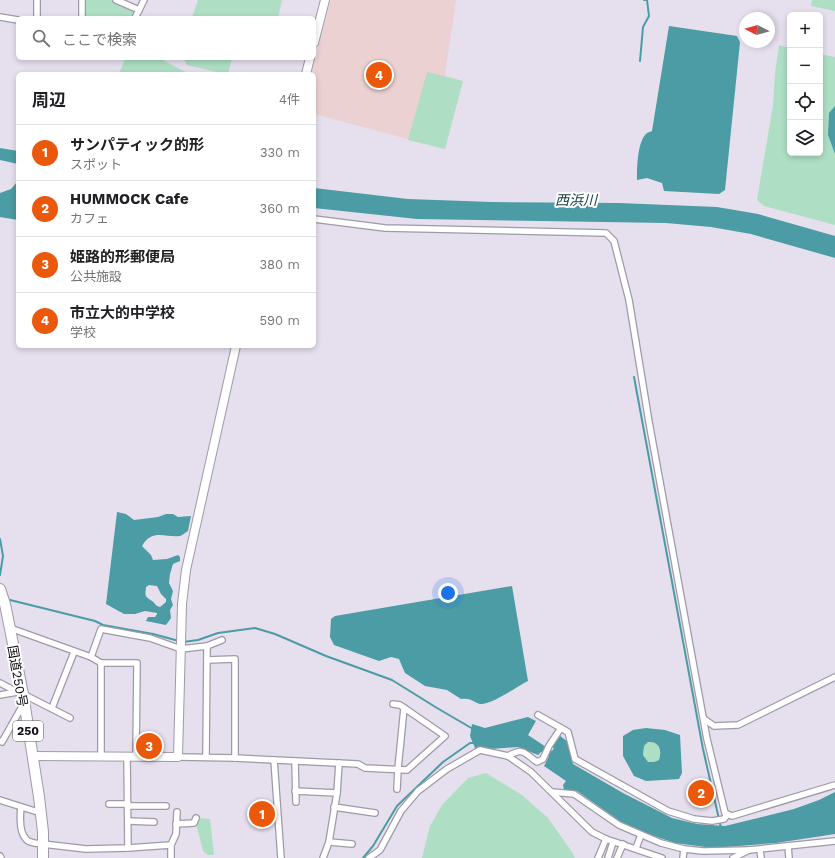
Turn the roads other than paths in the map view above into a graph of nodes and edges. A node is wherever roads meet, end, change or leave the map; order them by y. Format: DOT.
graph roads {
  1 [pos="37,0"];
  2 [pos="82,0"];
  3 [pos="116,0"];
  4 [pos="144,0"];
  5 [pos="325,0"];
  6 [pos="139,10"];
  7 [pos="37,16"];
  8 [pos="82,16"];
  9 [pos="136,16"];
  10 [pos="0,17"];
  11 [pos="16,20"];
  12 [pos="316,35"];
  13 [pos="310,60"];
  14 [pos="306,72"];
  15 [pos="316,219"];
  16 [pos="236,348"];
  17 [pos="1,591"];
  18 [pos="10,628"];
  19 [pos="222,640"];
  20 [pos="181,644"];
  21 [pos="207,646"];
  22 [pos="74,652"];
  23 [pos="91,658"];
  24 [pos="207,660"];
  25 [pos="101,663"];
  26 [pos="835,677"];
  27 [pos="0,683"];
  28 [pos="0,695"];
  29 [pos="21,696"];
  30 [pos="393,704"];
  31 [pos="52,708"];
  32 [pos="404,708"];
  33 [pos="538,715"];
  34 [pos="70,718"];
  35 [pos="704,719"];
  36 [pos="561,728"];
  37 [pos="0,741"];
  38 [pos="33,756"];
  39 [pos="101,756"];
  40 [pos="127,756"];
  41 [pos="136,756"];
  42 [pos="508,756"];
  43 [pos="178,757"];
  44 [pos="206,757"];
  45 [pos="235,758"];
  46 [pos="274,760"];
  47 [pos="295,761"];
  48 [pos="339,763"];
  49 [pos="398,769"];
  50 [pos="835,785"];
  51 [pos="397,789"];
  52 [pos="295,791"];
  53 [pos="552,792"];
  54 [pos="337,793"];
  55 [pos="0,800"];
  56 [pos="296,802"];
  57 [pos="109,804"];
  58 [pos="128,805"];
  59 [pos="166,806"];
  60 [pos="21,807"];
  61 [pos="334,807"];
  62 [pos="177,812"];
  63 [pos="41,813"];
  64 [pos="376,813"];
  65 [pos="727,815"];
  66 [pos="196,818"];
  67 [pos="128,821"];
  68 [pos="154,822"];
  69 [pos="176,824"];
  70 [pos="641,835"];
  71 [pos="606,839"];
  72 [pos="835,841"];
  73 [pos="329,842"];
  74 [pos="613,842"];
  75 [pos="43,844"];
  76 [pos="352,844"];
  77 [pos="623,844"];
  78 [pos="171,845"];
  79 [pos="788,846"];
  80 [pos="128,848"];
  81 [pos="636,848"];
  82 [pos="684,849"];
  83 [pos="749,850"];
  84 [pos="760,850"];
  85 [pos="43,858"];
  86 [pos="171,858"];
  87 [pos="281,858"];
  88 [pos="323,858"];
  89 [pos="369,858"];
  90 [pos="598,858"];
  91 [pos="608,858"];
  92 [pos="617,858"];
  93 [pos="662,858"];
  94 [pos="683,858"];
  95 [pos="733,858"];
  96 [pos="761,858"];
  97 [pos="789,858"];
  1 -- 7 [label="street"];
  2 -- 8 [label="street"];
  3 -- 6 [label="street"];
  4 -- 6 [label="street"];
  5 -- 12 [label="street"];
  6 -- 9 [label="street"];
  10 -- 11 [label="street"];
  13 -- 14 [label="street"];
  15 -- 35 [label="street"];
  16 -- 20 [label="street"];
  17 -- 18 [label="highway, 国道250号 / 250"];
  18 -- 22 [label="street"];
  18 -- 29 [label="highway, 国道250号 / 250"];
  19 -- 21 [label="street"];
  20 -- 21 [label="street"];
  20 -- 23 [label="street"];
  20 -- 43 [label="street"];
  21 -- 24 [label="street"];
  22 -- 23 [label="street"];
  22 -- 31 [label="street"];
  23 -- 25 [label="street"];
  24 -- 44 [label="street"];
  24 -- 45 [label="street"];
  25 -- 39 [label="street"];
  25 -- 41 [label="street"];
  26 -- 35 [label="street"];
  27 -- 29 [label="street"];
  28 -- 29 [label="street"];
  29 -- 31 [label="street"];
  29 -- 37 [label="street"];
  29 -- 38 [label="highway, 国道250号 / 250"];
  30 -- 32 [label="street"];
  31 -- 34 [label="street"];
  32 -- 49 [label="street"];
  32 -- 49 [label="street"];
  33 -- 36 [label="street"];
  35 -- 65 [label="street"];
  36 -- 42 [label="street"];
  36 -- 65 [label="street"];
  38 -- 39 [label="street"];
  38 -- 63 [label="highway, 国道250号 / 250"];
  39 -- 40 [label="street"];
  40 -- 41 [label="street"];
  40 -- 58 [label="street"];
  41 -- 43 [label="street"];
  42 -- 53 [label="street"];
  42 -- 89 [label="street"];
  43 -- 44 [label="street"];
  44 -- 45 [label="street"];
  45 -- 46 [label="street"];
  46 -- 47 [label="street"];
  46 -- 87 [label="street"];
  47 -- 48 [label="street"];
  47 -- 52 [label="street"];
  48 -- 49 [label="street"];
  48 -- 54 [label="street"];
  49 -- 51 [label="street"];
  50 -- 65 [label="street"];
  52 -- 54 [label="street"];
  52 -- 56 [label="street"];
  53 -- 70 [label="street"];
  53 -- 71 [label="street"];
  54 -- 61 [label="street"];
  55 -- 60 [label="street"];
  57 -- 58 [label="street"];
  58 -- 59 [label="street"];
  58 -- 67 [label="street"];
  60 -- 63 [label="street"];
  60 -- 75 [label="street"];
  61 -- 64 [label="street"];
  61 -- 73 [label="street"];
  62 -- 69 [label="street"];
  63 -- 75 [label="highway, 国道250号 / 250"];
  66 -- 69 [label="street"];
  67 -- 68 [label="street"];
  67 -- 80 [label="street"];
  69 -- 78 [label="street"];
  70 -- 81 [label="street"];
  70 -- 82 [label="street"];
  71 -- 74 [label="street"];
  71 -- 90 [label="street"];
  72 -- 79 [label="street"];
  73 -- 76 [label="street"];
  73 -- 88 [label="street"];
  74 -- 77 [label="street"];
  74 -- 91 [label="street"];
  75 -- 80 [label="street"];
  75 -- 85 [label="highway, 国道250号 / 250"];
  77 -- 81 [label="street"];
  77 -- 92 [label="street"];
  78 -- 80 [label="street"];
  78 -- 86 [label="street"];
  79 -- 84 [label="street"];
  79 -- 97 [label="street"];
  81 -- 93 [label="street"];
  82 -- 83 [label="street"];
  82 -- 94 [label="street"];
  83 -- 84 [label="street"];
  83 -- 95 [label="street"];
  84 -- 96 [label="street"];
}
